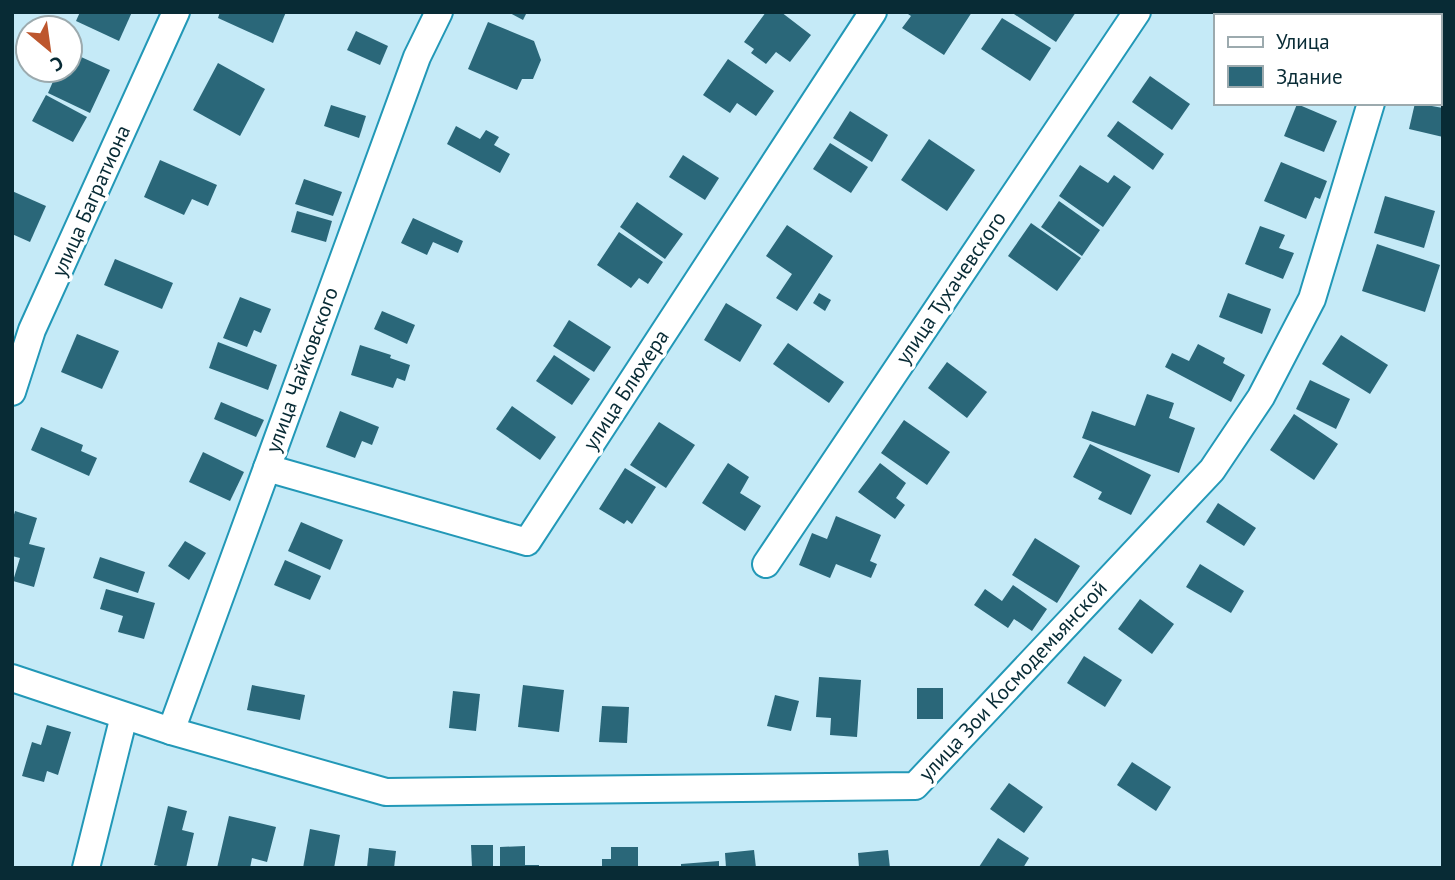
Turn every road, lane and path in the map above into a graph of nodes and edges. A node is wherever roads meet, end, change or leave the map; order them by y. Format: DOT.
graph roads {
  1 [pos="176,12"];
  2 [pos="439,12"];
  3 [pos="873,12"];
  4 [pos="1137,12"];
  5 [pos="1370,105"];
  6 [pos="12,392"];
  7 [pos="267,468"];
  8 [pos="766,565"];
  9 [pos="12,678"];
  10 [pos="124,716"];
  11 [pos="171,731"];
  12 [pos="86,868"];
  1 -- 6 [label="street, улица Багратиона"];
  2 -- 7 [label="street, улица Чайковского"];
  3 -- 7 [label="street, улица Блюхера"];
  4 -- 8 [label="street, улица Тухачевского"];
  5 -- 11 [label="street, улица Зои Космодемьянской"];
  7 -- 11 [label="street, улица Чайковского"];
  9 -- 10 [label="street, улица Зои Космодемьянской"];
  10 -- 11 [label="street, улица Зои Космодемьянской"];
  10 -- 12 [label="street"];
}
